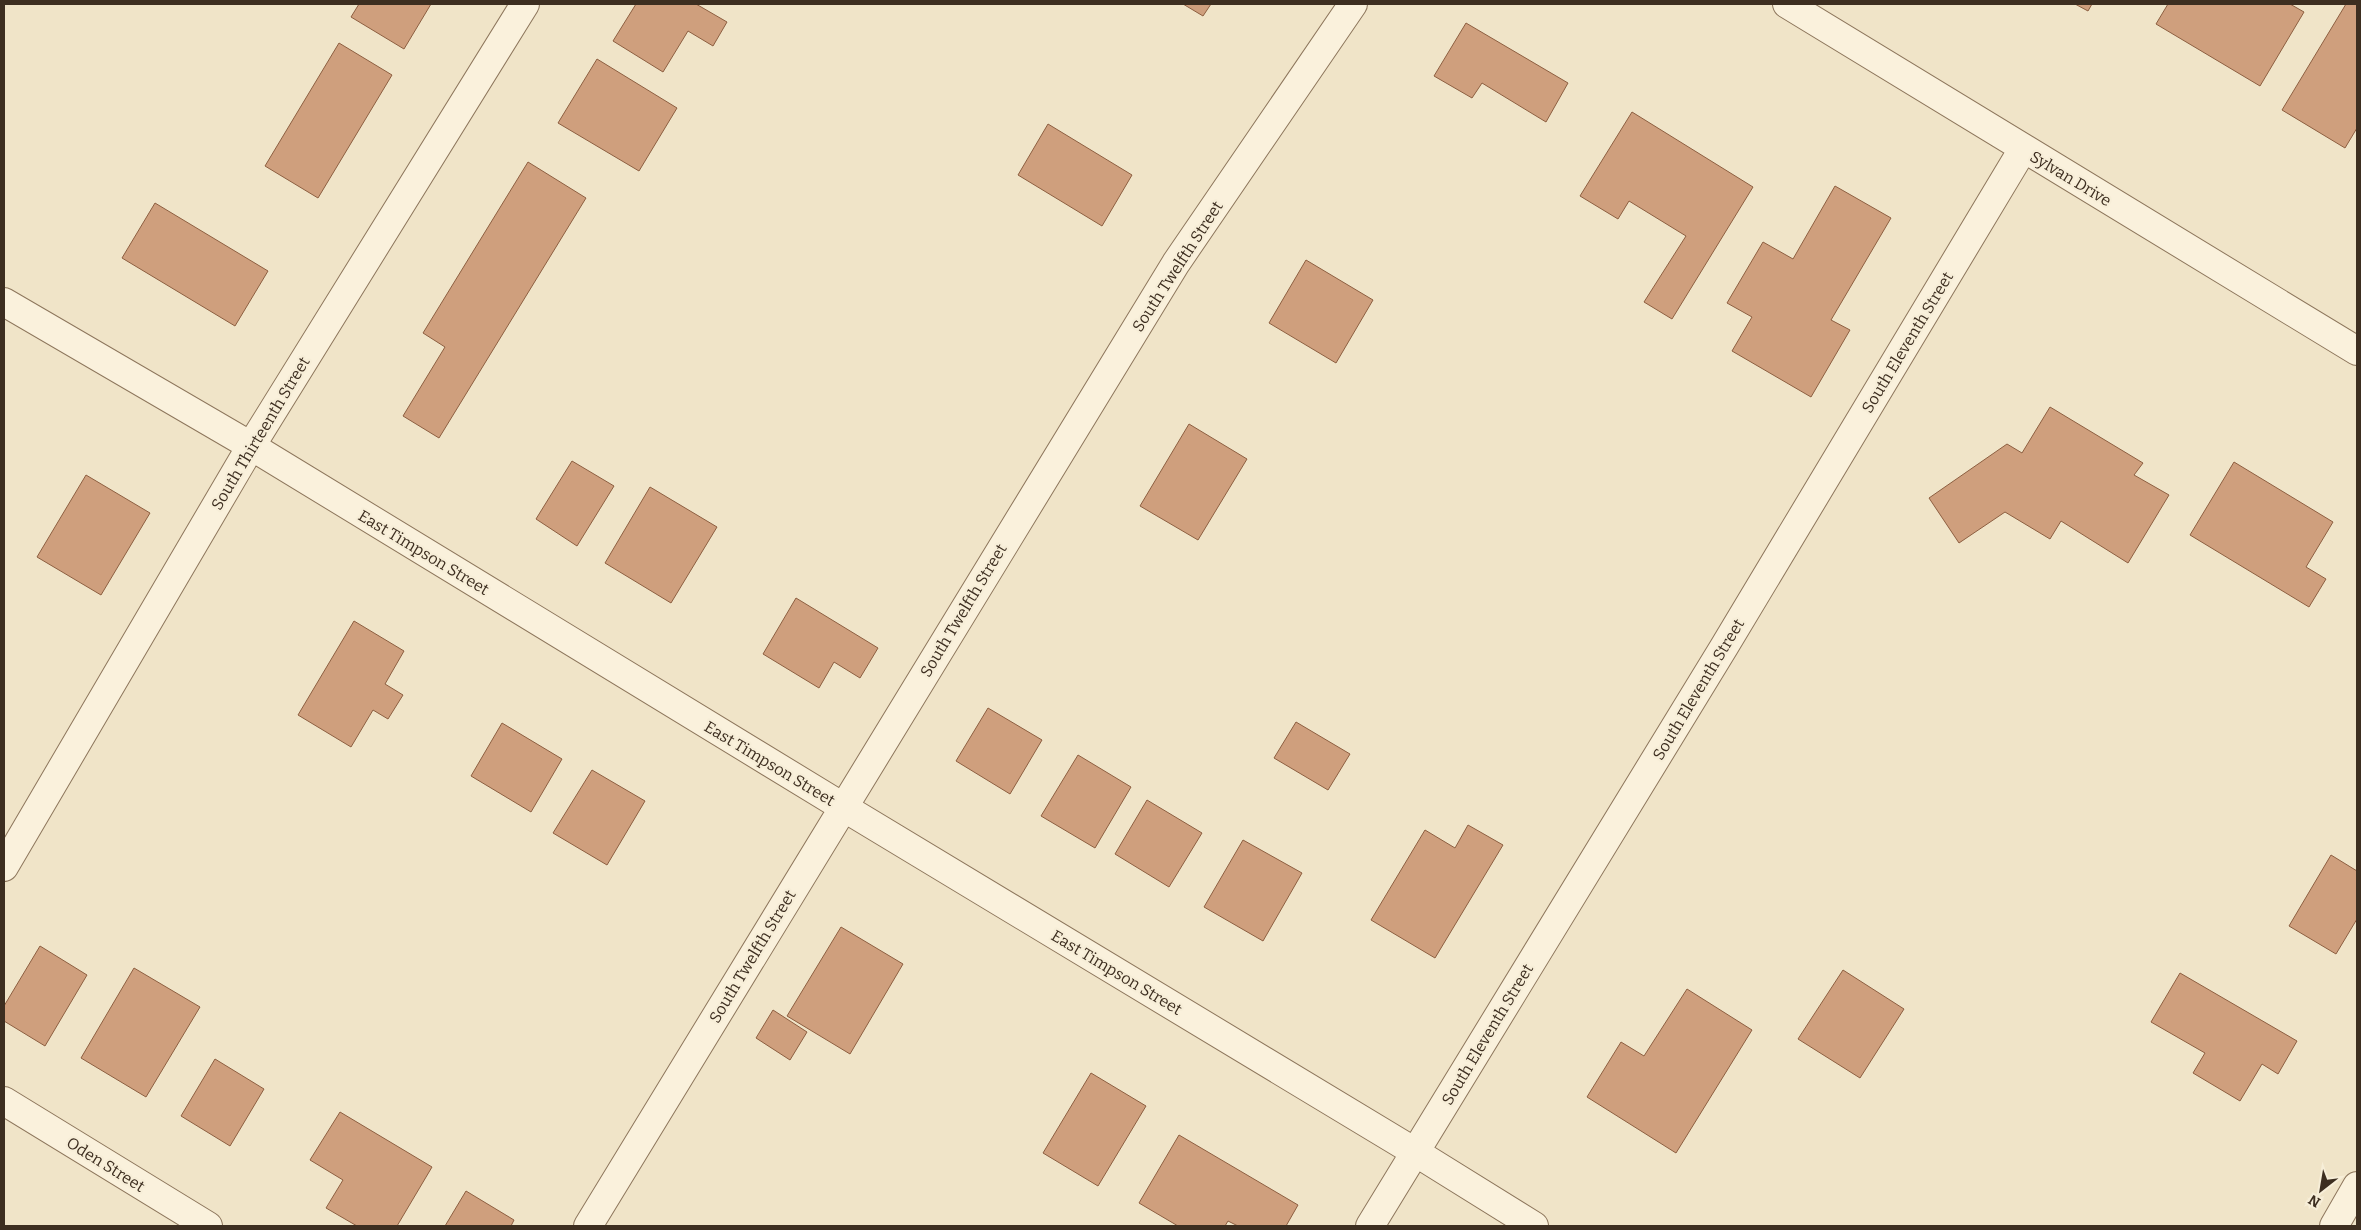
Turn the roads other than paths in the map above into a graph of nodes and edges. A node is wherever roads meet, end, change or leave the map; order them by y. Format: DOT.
graph roads {
  1 [pos="525,4"];
  2 [pos="1353,4"];
  3 [pos="1786,4"];
  4 [pos="2023,149"];
  5 [pos="4,302"];
  6 [pos="2357,351"];
  7 [pos="251,446"];
  8 [pos="843,807"];
  9 [pos="4,867"];
  10 [pos="4,1101"];
  11 [pos="1415,1152"];
  12 [pos="2357,1186"];
  13 [pos="208,1226"];
  14 [pos="588,1226"];
  15 [pos="1370,1226"];
  16 [pos="1534,1226"];
  17 [pos="2334,1226"];
  1 -- 7 [label="street, South Thirteenth Street"];
  2 -- 8 [label="street, South Twelfth Street"];
  3 -- 4 [label="street, Sylvan Drive"];
  4 -- 6 [label="street, Sylvan Drive"];
  4 -- 11 [label="street, South Eleventh Street"];
  5 -- 7 [label="street, East Timpson Street"];
  7 -- 8 [label="street, East Timpson Street"];
  7 -- 9 [label="street, South Thirteenth Street"];
  8 -- 11 [label="street, East Timpson Street"];
  8 -- 14 [label="street, South Twelfth Street"];
  10 -- 13 [label="street, Oden Street"];
  11 -- 15 [label="street, South Eleventh Street"];
  11 -- 16 [label="street, East Timpson Street"];
  12 -- 17 [label="street"];
}
